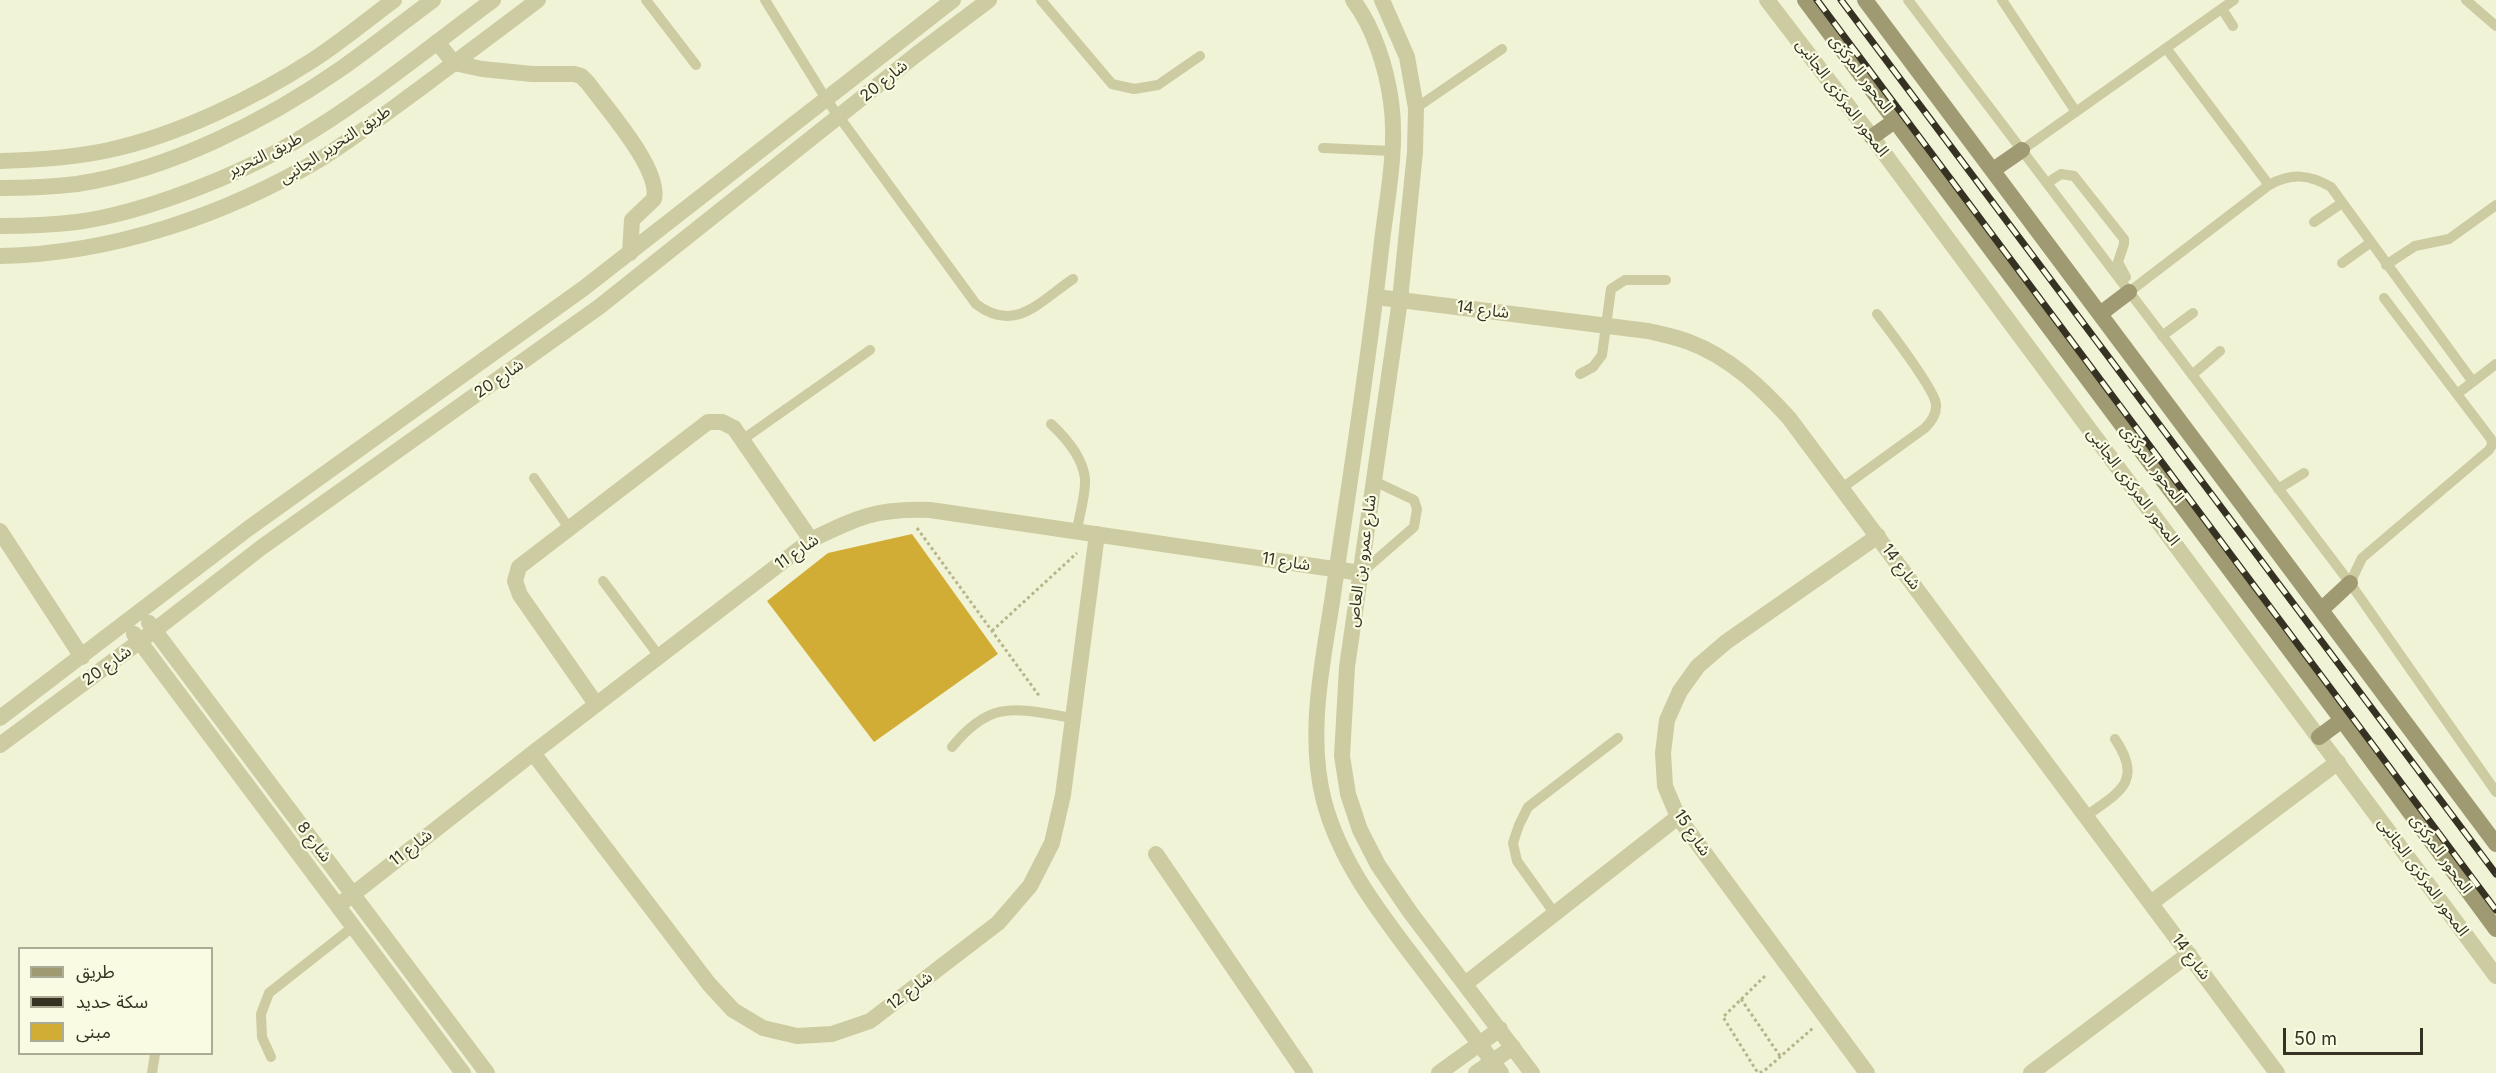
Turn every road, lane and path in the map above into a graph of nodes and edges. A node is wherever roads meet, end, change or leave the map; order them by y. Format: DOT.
graph roads {
  1 [pos="394,0"];
  2 [pos="433,0"];
  3 [pos="494,0"];
  4 [pos="538,0"];
  5 [pos="646,0"];
  6 [pos="765,0"];
  7 [pos="953,0"];
  8 [pos="989,0"];
  9 [pos="1041,0"];
  10 [pos="1353,0"];
  11 [pos="1382,0"];
  12 [pos="1767,0"];
  13 [pos="1805,0"];
  14 [pos="1865,0"];
  15 [pos="1908,0"];
  16 [pos="2002,0"];
  17 [pos="2234,0"];
  18 [pos="2466,0"];
  19 [pos="2222,9"];
  20 [pos="2495,24"];
  21 [pos="2233,26"];
  22 [pos="437,42"];
  23 [pos="2166,48"];
  24 [pos="1502,49"];
  25 [pos="1200,56"];
  26 [pos="454,63"];
  27 [pos="696,65"];
  28 [pos="826,99"];
  29 [pos="1416,108"];
  30 [pos="2076,112"];
  31 [pos="840,117"];
  32 [pos="1896,120"];
  33 [pos="1872,137"];
  34 [pos="1323,148"];
  35 [pos="2022,150"];
  36 [pos="1392,151"];
  37 [pos="0,161"];
  38 [pos="1993,170"];
  39 [pos="2047,183"];
  40 [pos="2269,186"];
  41 [pos="0,188"];
  42 [pos="2342,203"];
  43 [pos="2496,205"];
  44 [pos="2314,222"];
  45 [pos="0,226"];
  46 [pos="2370,243"];
  47 [pos="630,253"];
  48 [pos="0,256"];
  49 [pos="2342,263"];
  50 [pos="2386,265"];
  51 [pos="1073,279"];
  52 [pos="1666,280"];
  53 [pos="2129,292"];
  54 [pos="1376,297"];
  55 [pos="2384,298"];
  56 [pos="1400,300"];
  57 [pos="2193,313"];
  58 [pos="1877,314"];
  59 [pos="2100,314"];
  60 [pos="1606,325"];
  61 [pos="2162,336"];
  62 [pos="870,350"];
  63 [pos="2220,351"];
  64 [pos="2496,364"];
  65 [pos="1580,374"];
  66 [pos="2192,375"];
  67 [pos="2473,382"];
  68 [pos="2457,394"];
  69 [pos="1051,424"];
  70 [pos="742,440"];
  71 [pos="2304,473"];
  72 [pos="534,478"];
  73 [pos="1374,481"];
  74 [pos="1842,488"];
  75 [pos="2278,489"];
  76 [pos="904,509"];
  77 [pos="569,528"];
  78 [pos="0,531"];
  79 [pos="1077,531"];
  80 [pos="1097,534"];
  81 [pos="1878,536"];
  82 [pos="811,540"];
  83 [pos="1336,570"];
  84 [pos="1361,573"];
  85 [pos="603,580"];
  86 [pos="2350,583"];
  87 [pos="2321,610"];
  88 [pos="141,612"];
  89 [pos="126,624"];
  90 [pos="155,630"];
  91 [pos="992,631"];
  92 [pos="140,642"];
  93 [pos="659,656"];
  94 [pos="82,657"];
  95 [pos="596,704"];
  96 [pos="1053,715"];
  97 [pos="1073,717"];
  98 [pos="0,718"];
  99 [pos="2342,720"];
  100 [pos="2319,737"];
  101 [pos="1618,738"];
  102 [pos="2115,739"];
  103 [pos="0,745"];
  104 [pos="952,747"];
  105 [pos="533,753"];
  106 [pos="2338,762"];
  107 [pos="2496,792"];
  108 [pos="2086,816"];
  109 [pos="1678,817"];
  110 [pos="2496,844"];
  111 [pos="1156,854"];
  112 [pos="353,894"];
  113 [pos="2151,903"];
  114 [pos="338,906"];
  115 [pos="1555,914"];
  116 [pos="354,926"];
  117 [pos="2496,930"];
  118 [pos="2189,954"];
  119 [pos="1765,976"];
  120 [pos="2496,976"];
  121 [pos="1465,984"];
  122 [pos="1741,999"];
  123 [pos="1826,1017"];
  124 [pos="1500,1029"];
  125 [pos="1479,1044"];
  126 [pos="1513,1047"];
  127 [pos="155,1055"];
  128 [pos="1780,1056"];
  129 [pos="271,1057"];
  130 [pos="1497,1067"];
  131 [pos="152,1073"];
  132 [pos="463,1073"];
  133 [pos="487,1073"];
  134 [pos="1305,1073"];
  135 [pos="1439,1073"];
  136 [pos="1476,1073"];
  137 [pos="1532,1073"];
  138 [pos="1867,1073"];
  139 [pos="2031,1073"];
  140 [pos="2277,1073"];
  1 -- 37 [label="street"];
  2 -- 41 [label="street"];
  3 -- 22 [label="street, طريق التحرير"];
  4 -- 26 [label="street, طريق التحرير الجانبى"];
  5 -- 27 [label="lane"];
  6 -- 28 [label="lane"];
  7 -- 28 [label="street, شارع 20"];
  8 -- 31 [label="street, شارع 20"];
  9 -- 25 [label="lane"];
  10 -- 36 [label="street, شارع عمرو بن العاص"];
  11 -- 29 [label="street, شارع عمرو بن العاص"];
  12 -- 33 [label="street, المحور المركزى الجانبى"];
  13 -- 32 [label="main road, المحور المركزى"];
  14 -- 38 [label="main road"];
  15 -- 35 [label="lane"];
  16 -- 30 [label="lane"];
  17 -- 19 [label="lane"];
  18 -- 20 [label="lane"];
  19 -- 21 [label="lane"];
  19 -- 23 [label="lane"];
  22 -- 26 [label="street"];
  22 -- 45 [label="street, طريق التحرير"];
  23 -- 30 [label="lane"];
  23 -- 40 [label="lane"];
  24 -- 29 [label="lane"];
  26 -- 47 [label="street"];
  26 -- 48 [label="street, طريق التحرير الجانبى"];
  28 -- 31 [label="lane"];
  28 -- 47 [label="street, شارع 20"];
  29 -- 56 [label="street, شارع عمرو بن العاص"];
  30 -- 35 [label="lane"];
  31 -- 51 [label="lane"];
  31 -- 90 [label="street, شارع 20"];
  32 -- 33 [label="main road"];
  32 -- 99 [label="main road, المحور المركزى"];
  33 -- 100 [label="street, المحور المركزى الجانبى"];
  34 -- 36 [label="lane"];
  35 -- 38 [label="main road"];
  35 -- 39 [label="lane"];
  36 -- 54 [label="street, شارع عمرو بن العاص"];
  38 -- 59 [label="main road"];
  39 -- 53 [label="lane"];
  39 -- 53 [label="lane"];
  40 -- 42 [label="lane"];
  40 -- 53 [label="lane"];
  42 -- 44 [label="lane"];
  42 -- 46 [label="lane"];
  43 -- 50 [label="lane"];
  46 -- 49 [label="lane"];
  46 -- 50 [label="lane"];
  47 -- 88 [label="street, شارع 20"];
  50 -- 67 [label="lane"];
  52 -- 60 [label="lane"];
  53 -- 59 [label="main road"];
  53 -- 61 [label="lane"];
  54 -- 56 [label="street, شارع 14"];
  54 -- 83 [label="street, شارع عمرو بن العاص"];
  55 -- 68 [label="lane"];
  56 -- 60 [label="street, شارع 14"];
  56 -- 73 [label="street, شارع عمرو بن العاص"];
  57 -- 61 [label="lane"];
  58 -- 74 [label="lane"];
  59 -- 87 [label="main road"];
  60 -- 65 [label="lane"];
  60 -- 74 [label="street, شارع 14"];
  61 -- 66 [label="lane"];
  62 -- 70 [label="lane"];
  63 -- 66 [label="lane"];
  64 -- 67 [label="lane"];
  66 -- 75 [label="lane"];
  67 -- 68 [label="lane"];
  68 -- 86 [label="lane"];
  69 -- 79 [label="lane"];
  70 -- 77 [label="street"];
  70 -- 82 [label="street"];
  71 -- 75 [label="lane"];
  72 -- 77 [label="lane"];
  73 -- 84 [label="street, شارع عمرو بن العاص"];
  73 -- 84 [label="lane"];
  74 -- 81 [label="street, شارع 14"];
  75 -- 86 [label="lane"];
  76 -- 79 [label="street, شارع 11"];
  76 -- 82 [label="street, شارع 11"];
  76 -- 91 [label="path"];
  77 -- 95 [label="street"];
  78 -- 94 [label="street"];
  79 -- 80 [label="street, شارع 11"];
  80 -- 83 [label="street, شارع 11"];
  80 -- 91 [label="path"];
  80 -- 97 [label="street, شارع 12"];
  81 -- 108 [label="street, شارع 14"];
  81 -- 109 [label="street, شارع 15"];
  82 -- 93 [label="street, شارع 11"];
  83 -- 84 [label="street, شارع 11"];
  83 -- 125 [label="street, شارع عمرو بن العاص"];
  84 -- 121 [label="street, شارع عمرو بن العاص"];
  85 -- 93 [label="lane"];
  86 -- 87 [label="main road"];
  86 -- 107 [label="lane"];
  87 -- 110 [label="main road"];
  88 -- 89 [label="street, شارع 20"];
  88 -- 90 [label="street, شارع 8"];
  89 -- 92 [label="street, شارع 8"];
  89 -- 94 [label="street, شارع 20"];
  90 -- 92 [label="street, شارع 20"];
  90 -- 112 [label="street, شارع 8"];
  91 -- 96 [label="path"];
  92 -- 103 [label="street, شارع 20"];
  92 -- 114 [label="street, شارع 8"];
  93 -- 95 [label="street, شارع 11"];
  94 -- 98 [label="street, شارع 20"];
  95 -- 105 [label="street, شارع 11"];
  96 -- 97 [label="lane"];
  96 -- 104 [label="lane"];
  97 -- 105 [label="street, شارع 12"];
  99 -- 100 [label="main road"];
  99 -- 117 [label="main road, المحور المركزى"];
  100 -- 106 [label="street, المحور المركزى الجانبى"];
  101 -- 115 [label="lane"];
  102 -- 108 [label="lane"];
  105 -- 112 [label="street, شارع 11"];
  106 -- 113 [label="street"];
  106 -- 120 [label="street, المحور المركزى الجانبى"];
  108 -- 113 [label="street, شارع 14"];
  109 -- 115 [label="street"];
  109 -- 123 [label="street, شارع 15"];
  111 -- 134 [label="street"];
  112 -- 114 [label="street, شارع 11"];
  112 -- 133 [label="street, شارع 8"];
  113 -- 118 [label="street, شارع 14"];
  114 -- 116 [label="street, شارع 8"];
  115 -- 121 [label="street"];
  116 -- 129 [label="lane"];
  116 -- 132 [label="street, شارع 8"];
  118 -- 139 [label="street"];
  118 -- 140 [label="street, شارع 14"];
  119 -- 122 [label="path"];
  121 -- 124 [label="street, شارع عمرو بن العاص"];
  122 -- 128 [label="path"];
  122 -- 128 [label="path"];
  123 -- 128 [label="path"];
  123 -- 138 [label="street, شارع 15"];
  124 -- 125 [label="street"];
  124 -- 126 [label="street, شارع عمرو بن العاص"];
  125 -- 130 [label="street, شارع عمرو بن العاص"];
  125 -- 135 [label="street"];
  126 -- 130 [label="street"];
  126 -- 137 [label="street, شارع عمرو بن العاص"];
  127 -- 131 [label="lane"];
  130 -- 136 [label="street"];
}
